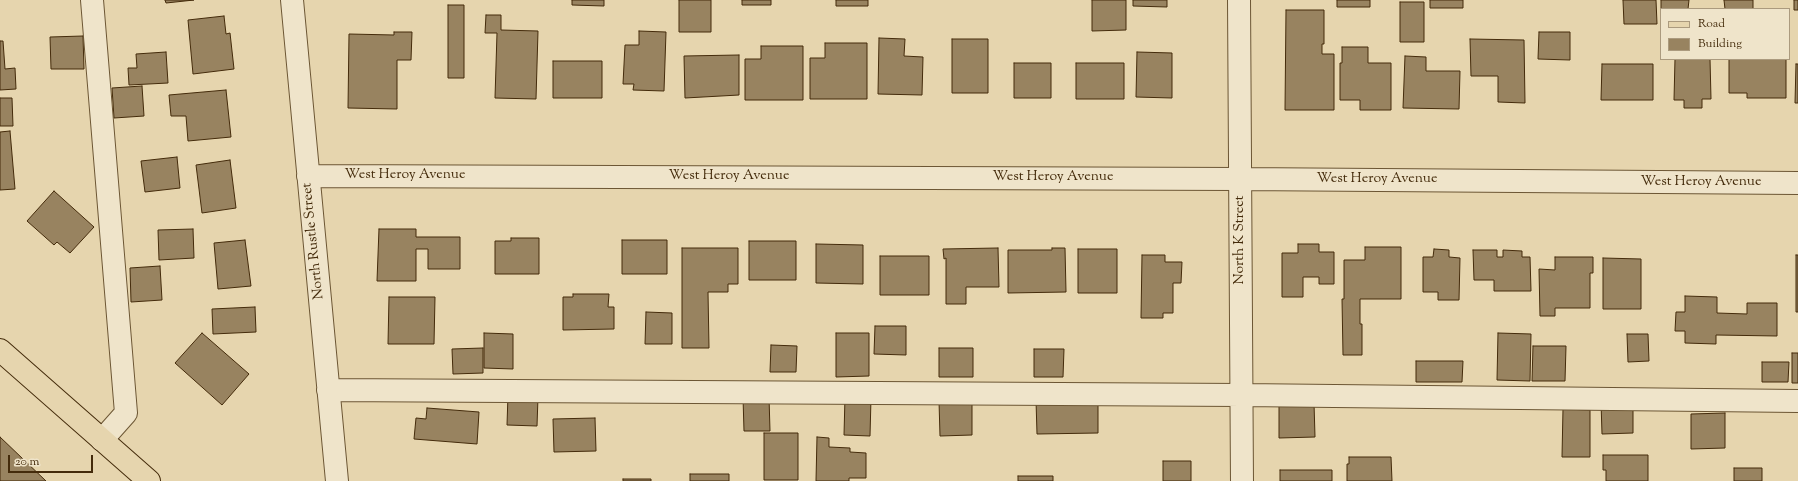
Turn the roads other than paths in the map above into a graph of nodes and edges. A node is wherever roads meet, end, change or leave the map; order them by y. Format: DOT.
graph roads {
  1 [pos="92,0"];
  2 [pos="292,0"];
  3 [pos="1239,0"];
  4 [pos="308,176"];
  5 [pos="1240,179"];
  6 [pos="1798,183"];
  7 [pos="0,350"];
  8 [pos="328,390"];
  9 [pos="1242,395"];
  10 [pos="1798,401"];
  11 [pos="102,440"];
  12 [pos="149,481"];
  13 [pos="337,481"];
  14 [pos="1242,481"];
  1 -- 11 [label="street"];
  2 -- 4 [label="street, North Rustle Street"];
  3 -- 5 [label="street, North K Street"];
  4 -- 5 [label="street, West Heroy Avenue"];
  4 -- 8 [label="street, North Rustle Street"];
  5 -- 6 [label="street, West Heroy Avenue"];
  5 -- 9 [label="street, North K Street"];
  7 -- 11 [label="main road"];
  8 -- 9 [label="street"];
  8 -- 13 [label="street, North Rustle Street"];
  9 -- 10 [label="street"];
  9 -- 14 [label="street, North K Street"];
  11 -- 12 [label="main road"];
}
